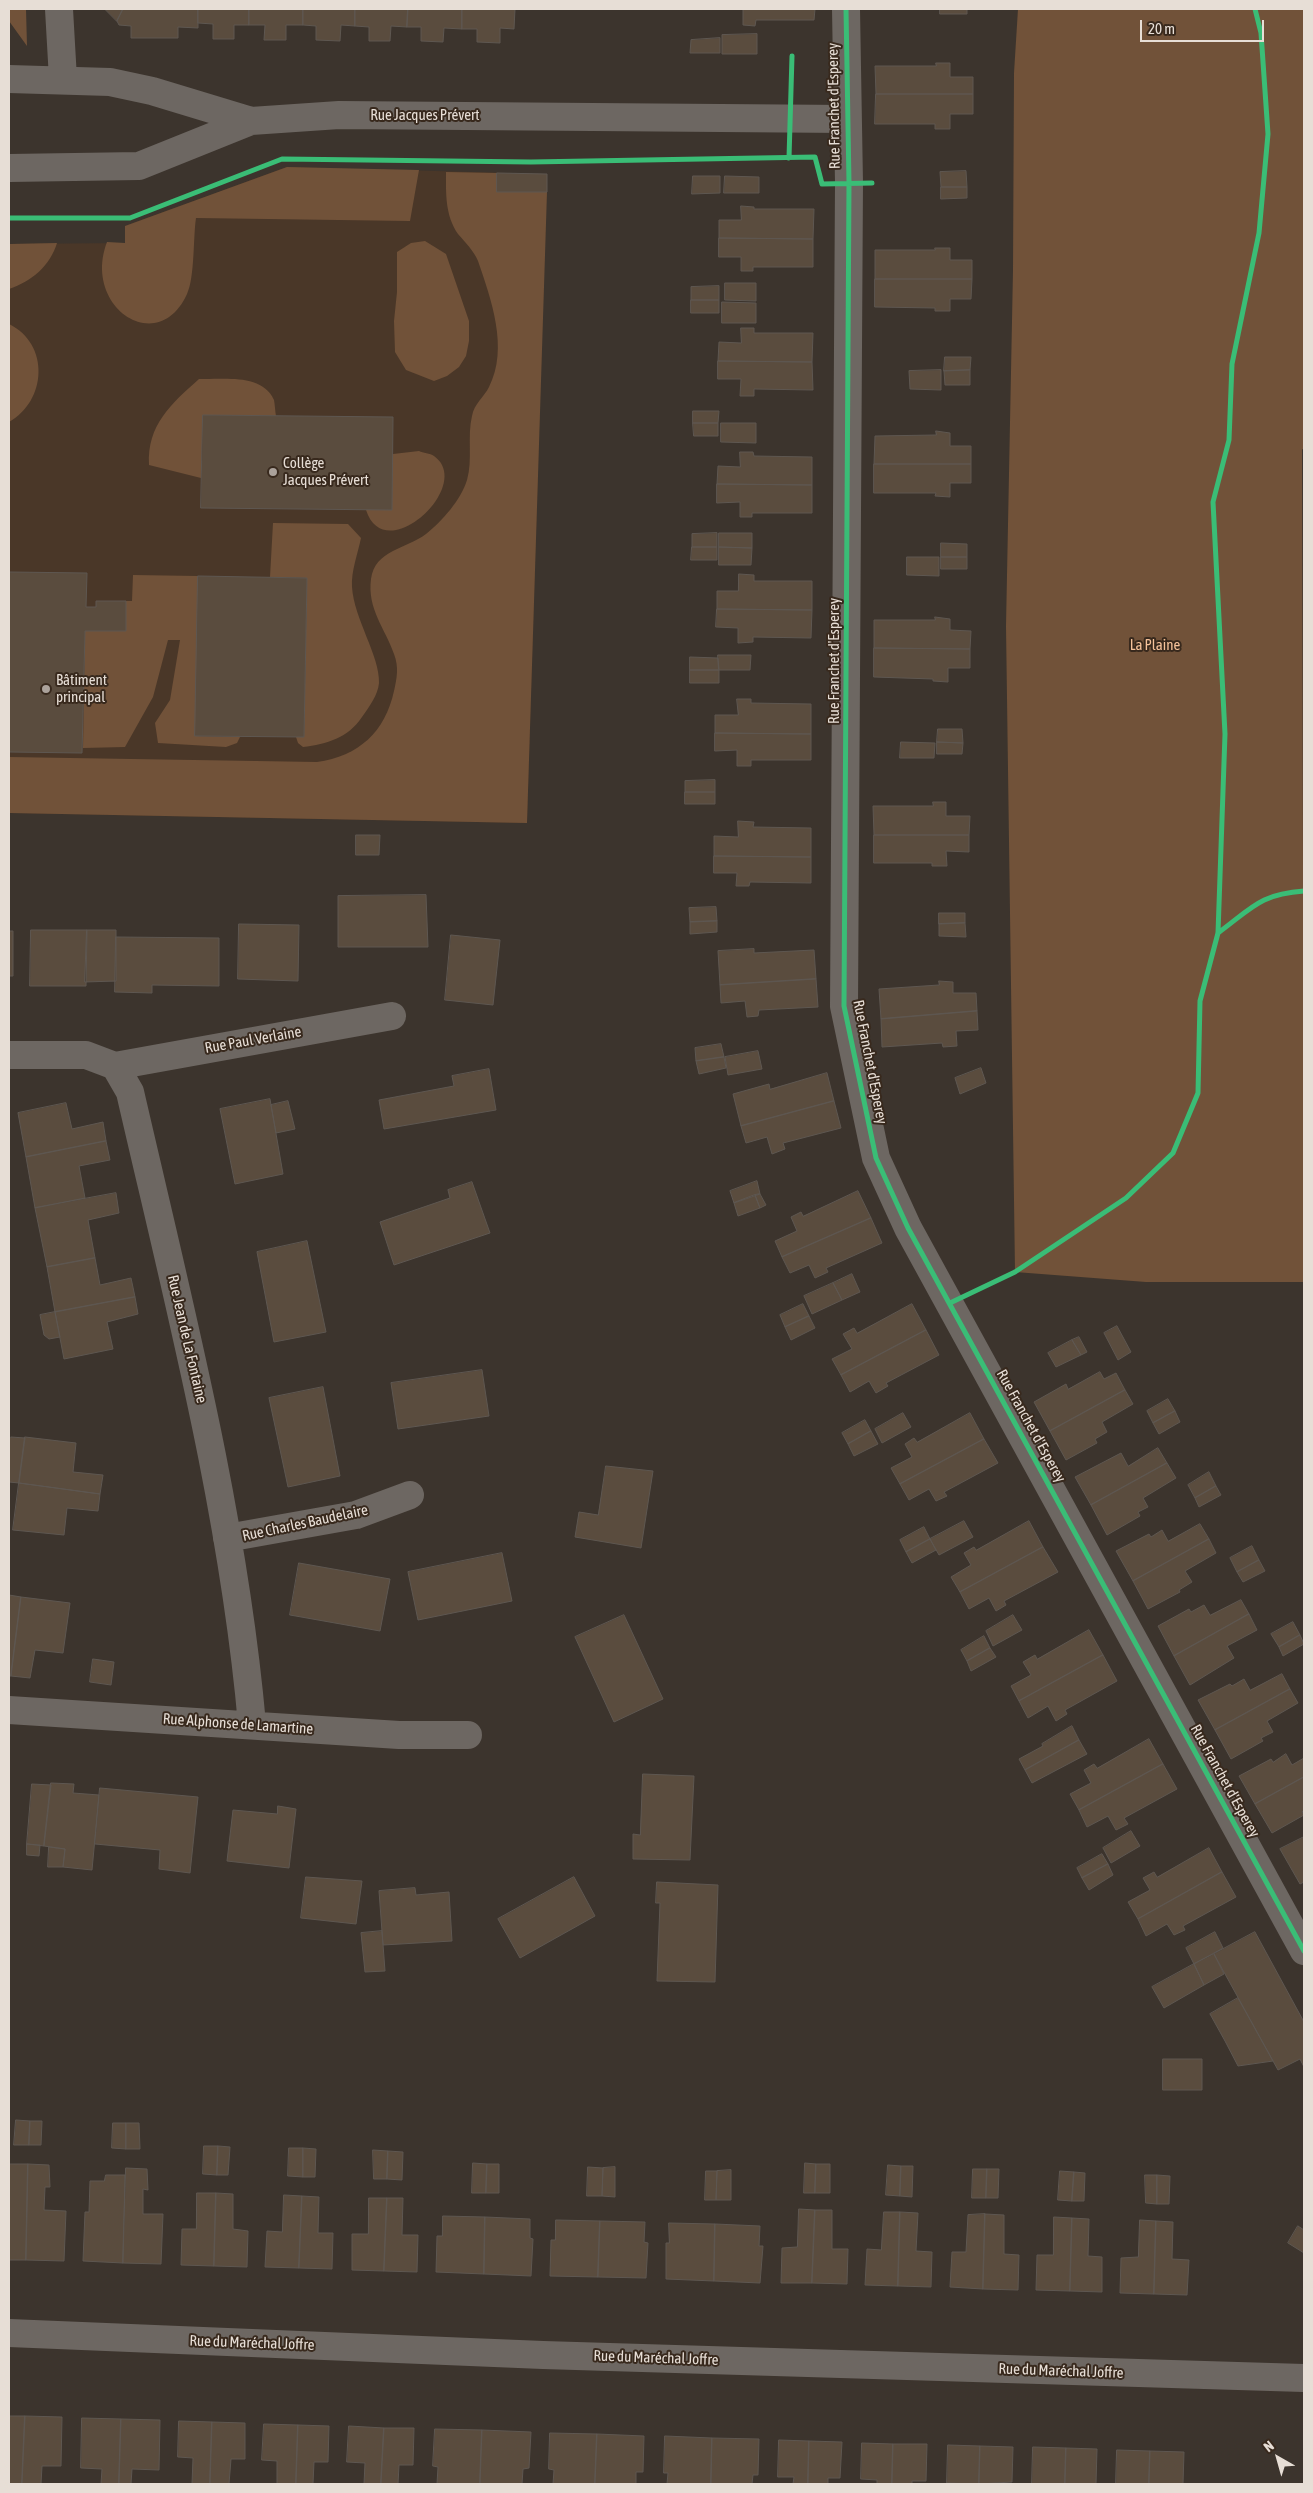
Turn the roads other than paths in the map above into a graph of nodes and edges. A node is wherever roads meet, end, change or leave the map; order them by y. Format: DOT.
graph roads {
  1 [pos="60,9"];
  2 [pos="846,9"];
  3 [pos="9,78"];
  4 [pos="63,79"];
  5 [pos="847,119"];
  6 [pos="251,121"];
  7 [pos="9,168"];
  8 [pos="392,1016"];
  9 [pos="9,1055"];
  10 [pos="115,1066"];
  11 [pos="410,1495"];
  12 [pos="227,1538"];
  13 [pos="9,1710"];
  14 [pos="252,1724"];
  15 [pos="468,1735"];
  16 [pos="1304,1951"];
  17 [pos="9,2333"];
  18 [pos="1304,2378"];
  1 -- 4 [label="street"];
  2 -- 5 [label="street, Rue Franchet d'Esperey"];
  3 -- 4 [label="street, Rue Jacques Prévert"];
  4 -- 6 [label="street, Rue Jacques Prévert"];
  5 -- 6 [label="street, Rue Jacques Prévert"];
  5 -- 16 [label="street, Rue Franchet d'Esperey"];
  6 -- 7 [label="street"];
  8 -- 10 [label="street, Rue Paul Verlaine"];
  9 -- 10 [label="street"];
  10 -- 12 [label="street, Rue Jean de La Fontaine"];
  11 -- 12 [label="street, Rue Charles Baudelaire"];
  12 -- 14 [label="street, Rue Jean de La Fontaine"];
  13 -- 14 [label="street, Rue Alphonse de Lamartine"];
  14 -- 15 [label="street, Rue Alphonse de Lamartine"];
  17 -- 18 [label="street, Rue du Maréchal Joffre"];
}
